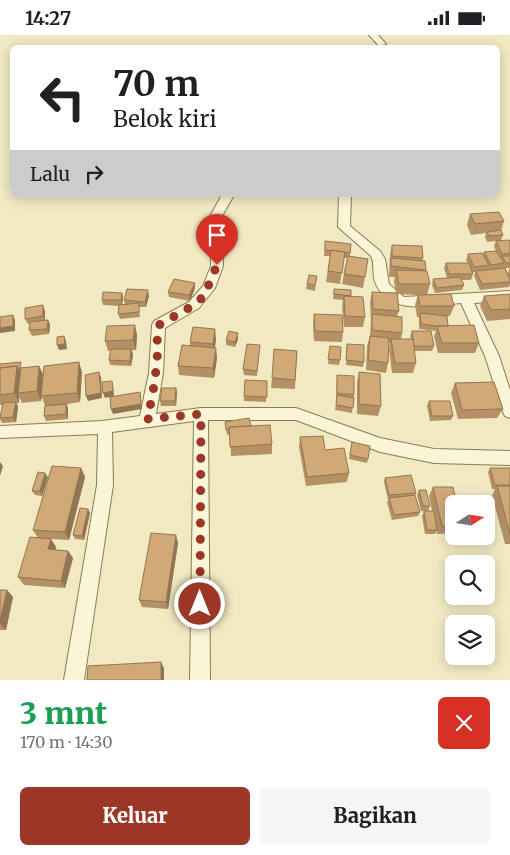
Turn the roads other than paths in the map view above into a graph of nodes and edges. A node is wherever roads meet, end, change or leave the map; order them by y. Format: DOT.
graph roads {
  1 [pos="373,35"];
  2 [pos="382,45"];
  3 [pos="227,197"];
  4 [pos="345,197"];
  5 [pos="510,296"];
  6 [pos="465,298"];
  7 [pos="510,412"];
  8 [pos="201,414"];
  9 [pos="147,419"];
  10 [pos="105,426"];
  11 [pos="0,432"];
  12 [pos="510,458"];
  13 [pos="74,680"];
  14 [pos="200,680"];
  1 -- 2 [label="street"];
  3 -- 9 [label="street"];
  4 -- 6 [label="street"];
  5 -- 6 [label="street"];
  6 -- 7 [label="street"];
  8 -- 9 [label="street"];
  8 -- 12 [label="street"];
  8 -- 14 [label="street"];
  9 -- 10 [label="street"];
  10 -- 11 [label="street"];
  10 -- 13 [label="street"];
}
